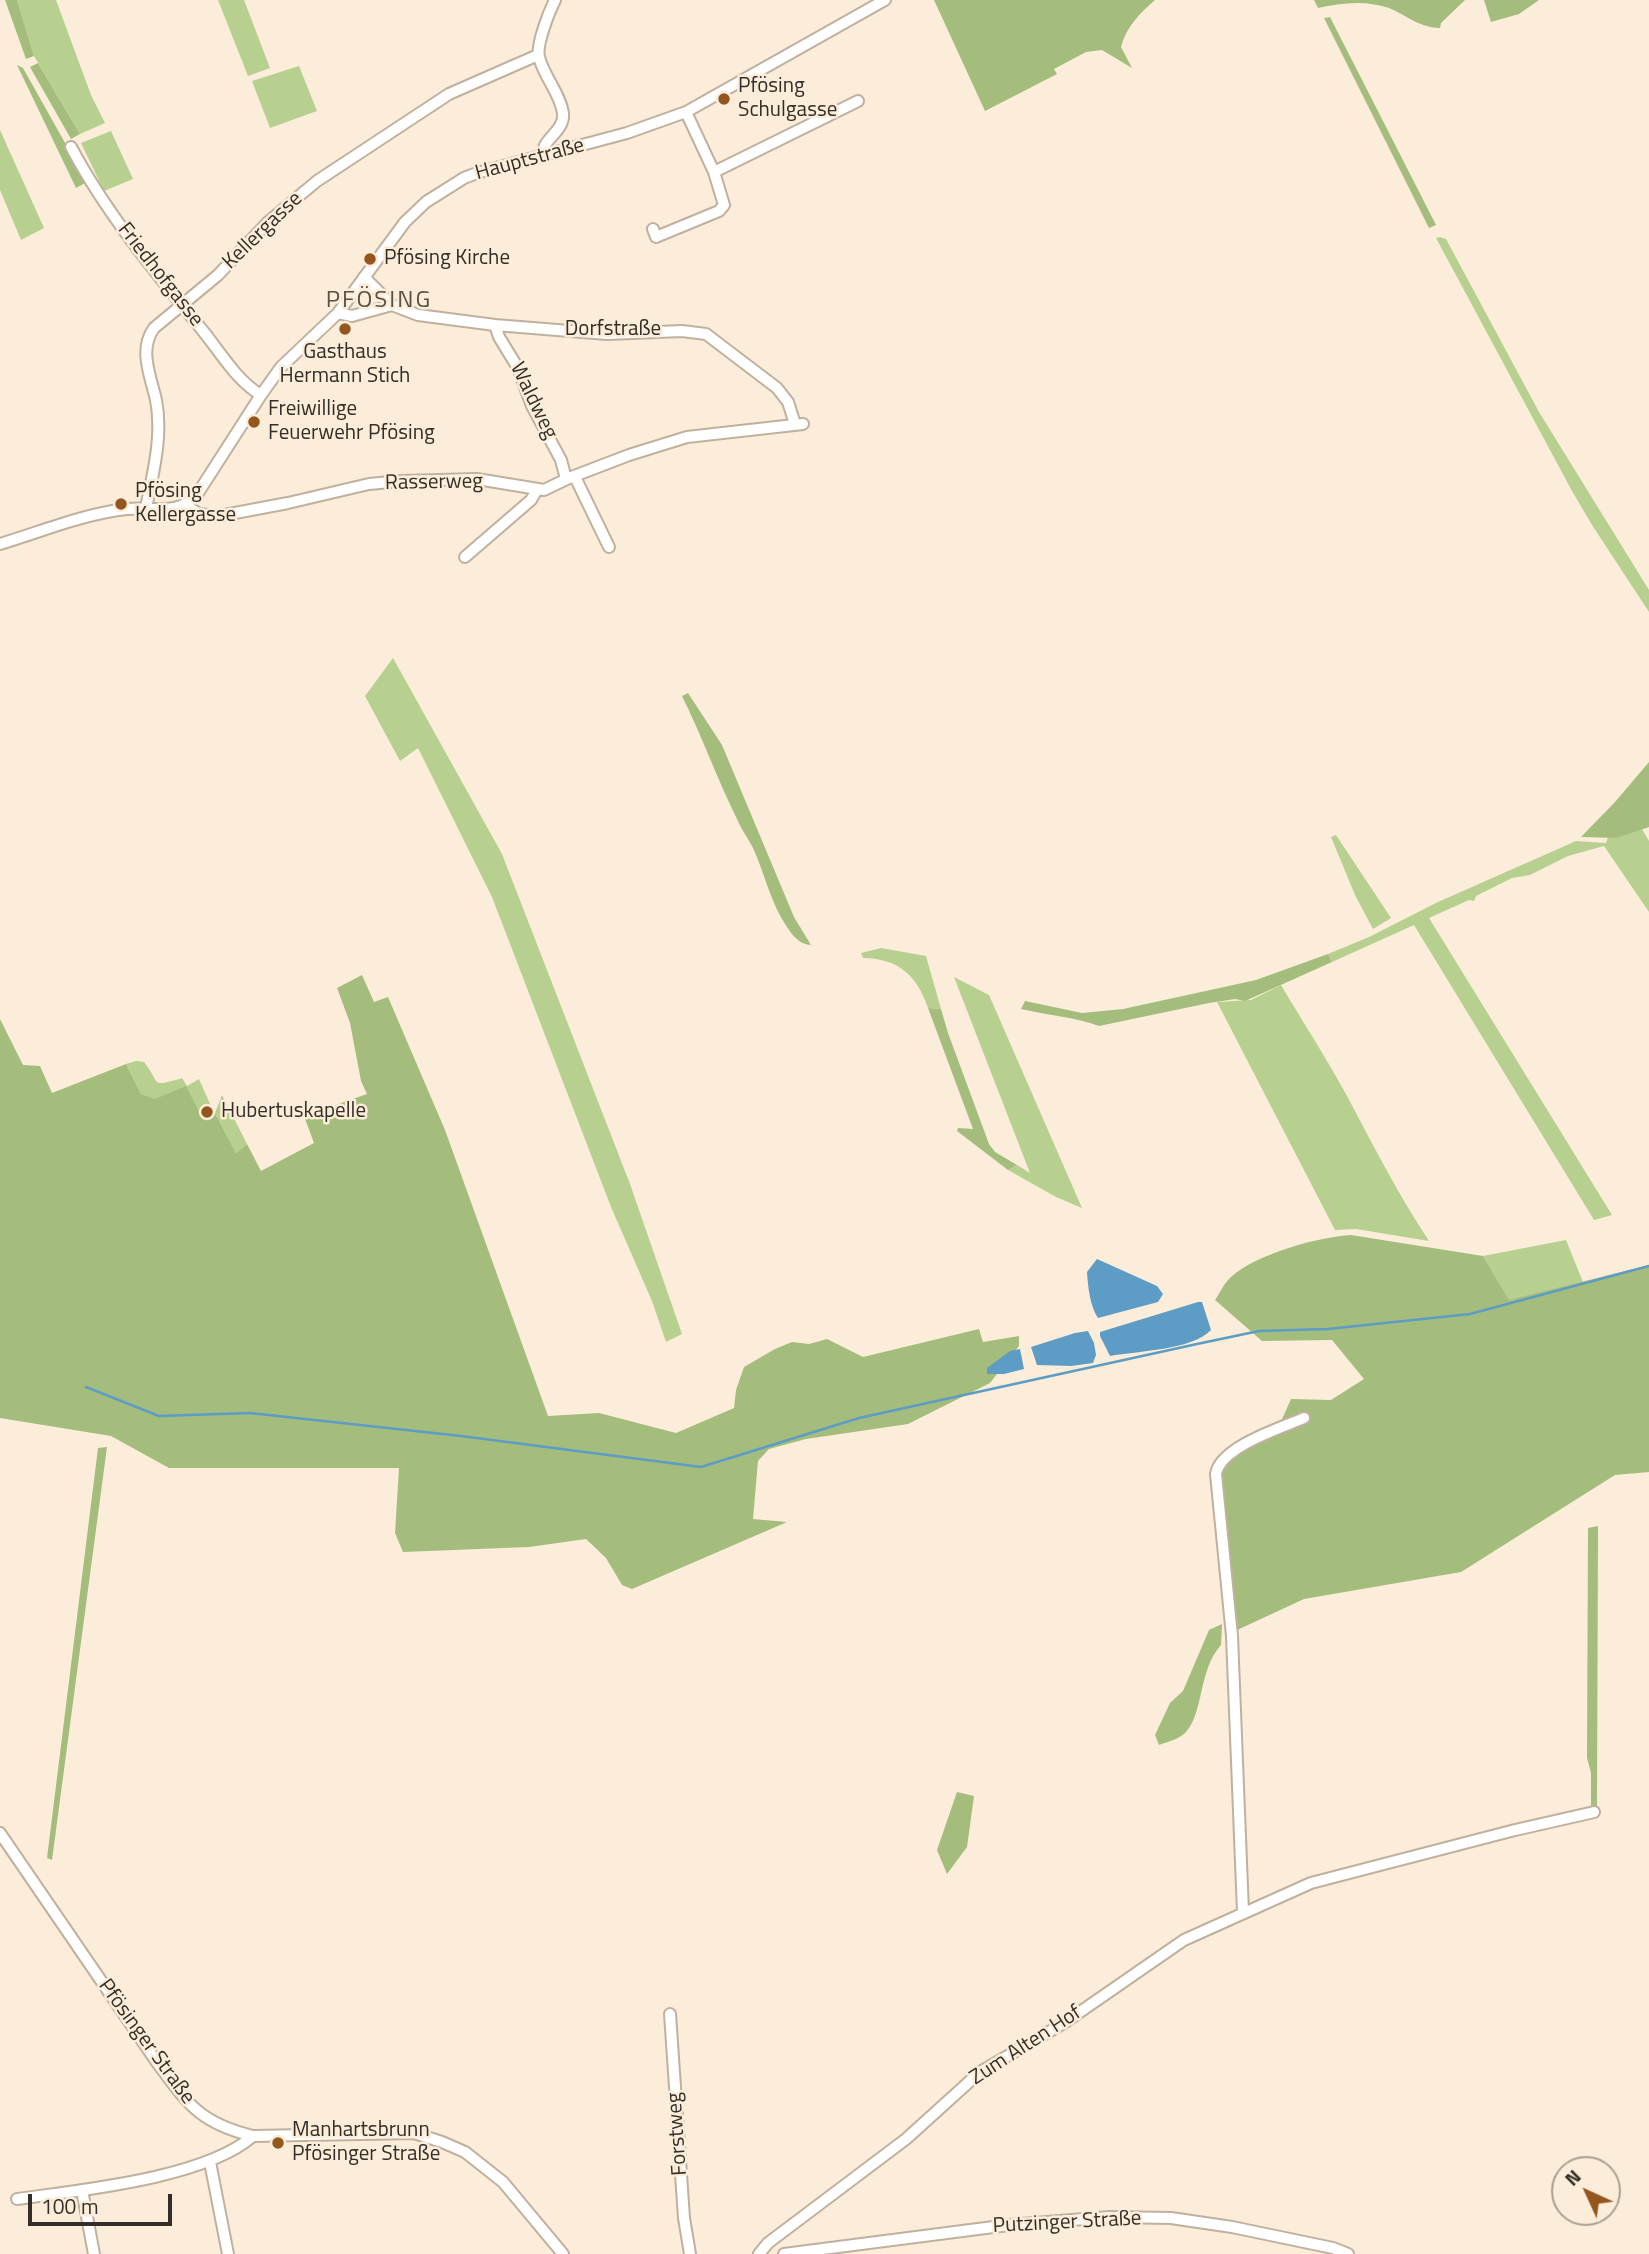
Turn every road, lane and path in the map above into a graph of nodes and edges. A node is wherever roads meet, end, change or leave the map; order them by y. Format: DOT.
graph roads {
  1 [pos="555,0"];
  2 [pos="885,0"];
  3 [pos="538,55"];
  4 [pos="858,101"];
  5 [pos="686,112"];
  6 [pos="71,146"];
  7 [pos="544,155"];
  8 [pos="714,172"];
  9 [pos="653,229"];
  10 [pos="364,277"];
  11 [pos="392,305"];
  12 [pos="182,306"];
  13 [pos="338,313"];
  14 [pos="495,325"];
  15 [pos="261,395"];
  16 [pos="799,424"];
  17 [pos="571,478"];
  18 [pos="537,490"];
  19 [pos="186,505"];
  20 [pos="146,508"];
  21 [pos="0,544"];
  22 [pos="609,547"];
  23 [pos="465,557"];
  24 [pos="1304,1418"];
  25 [pos="1594,1812"];
  26 [pos="0,1833"];
  27 [pos="1243,1912"];
  28 [pos="670,2014"];
  29 [pos="253,2136"];
  30 [pos="210,2162"];
  31 [pos="82,2190"];
  32 [pos="18,2199"];
  33 [pos="94,2254"];
  34 [pos="228,2254"];
  35 [pos="563,2254"];
  36 [pos="690,2254"];
  37 [pos="759,2254"];
  38 [pos="784,2254"];
  39 [pos="1348,2254"];
  1 -- 3 [label="street"];
  2 -- 5 [label="street, Hauptstraße"];
  3 -- 7 [label="street"];
  3 -- 12 [label="street, Kellergasse"];
  4 -- 8 [label="street"];
  5 -- 7 [label="street, Hauptstraße"];
  5 -- 8 [label="street"];
  6 -- 12 [label="street, Friedhofgasse"];
  7 -- 10 [label="street, Hauptstraße"];
  8 -- 9 [label="street"];
  10 -- 11 [label="street, Dorfstraße"];
  10 -- 13 [label="street, Hauptstraße"];
  11 -- 13 [label="street"];
  11 -- 14 [label="street, Dorfstraße"];
  12 -- 15 [label="street, Friedhofgasse"];
  12 -- 20 [label="street, Kellergasse"];
  13 -- 15 [label="street, Hauptstraße"];
  14 -- 16 [label="street, Dorfstraße"];
  14 -- 17 [label="street, Waldweg"];
  15 -- 19 [label="street, Hauptstraße"];
  16 -- 17 [label="street, Rasserweg"];
  17 -- 18 [label="street, Rasserweg"];
  17 -- 22 [label="street, Waldweg"];
  18 -- 19 [label="street, Rasserweg"];
  18 -- 23 [label="street"];
  19 -- 20 [label="street"];
  20 -- 21 [label="street"];
  24 -- 27 [label="street"];
  25 -- 27 [label="street, Zum Alten Hof"];
  26 -- 29 [label="street, Pfösinger Straße"];
  27 -- 37 [label="street, Zum Alten Hof"];
  28 -- 36 [label="street, Forstweg"];
  29 -- 30 [label="street"];
  29 -- 35 [label="street, Pfösinger Straße"];
  30 -- 31 [label="street"];
  30 -- 34 [label="street"];
  31 -- 32 [label="street"];
  31 -- 33 [label="street"];
  38 -- 39 [label="street, Putzinger Straße"];
}
